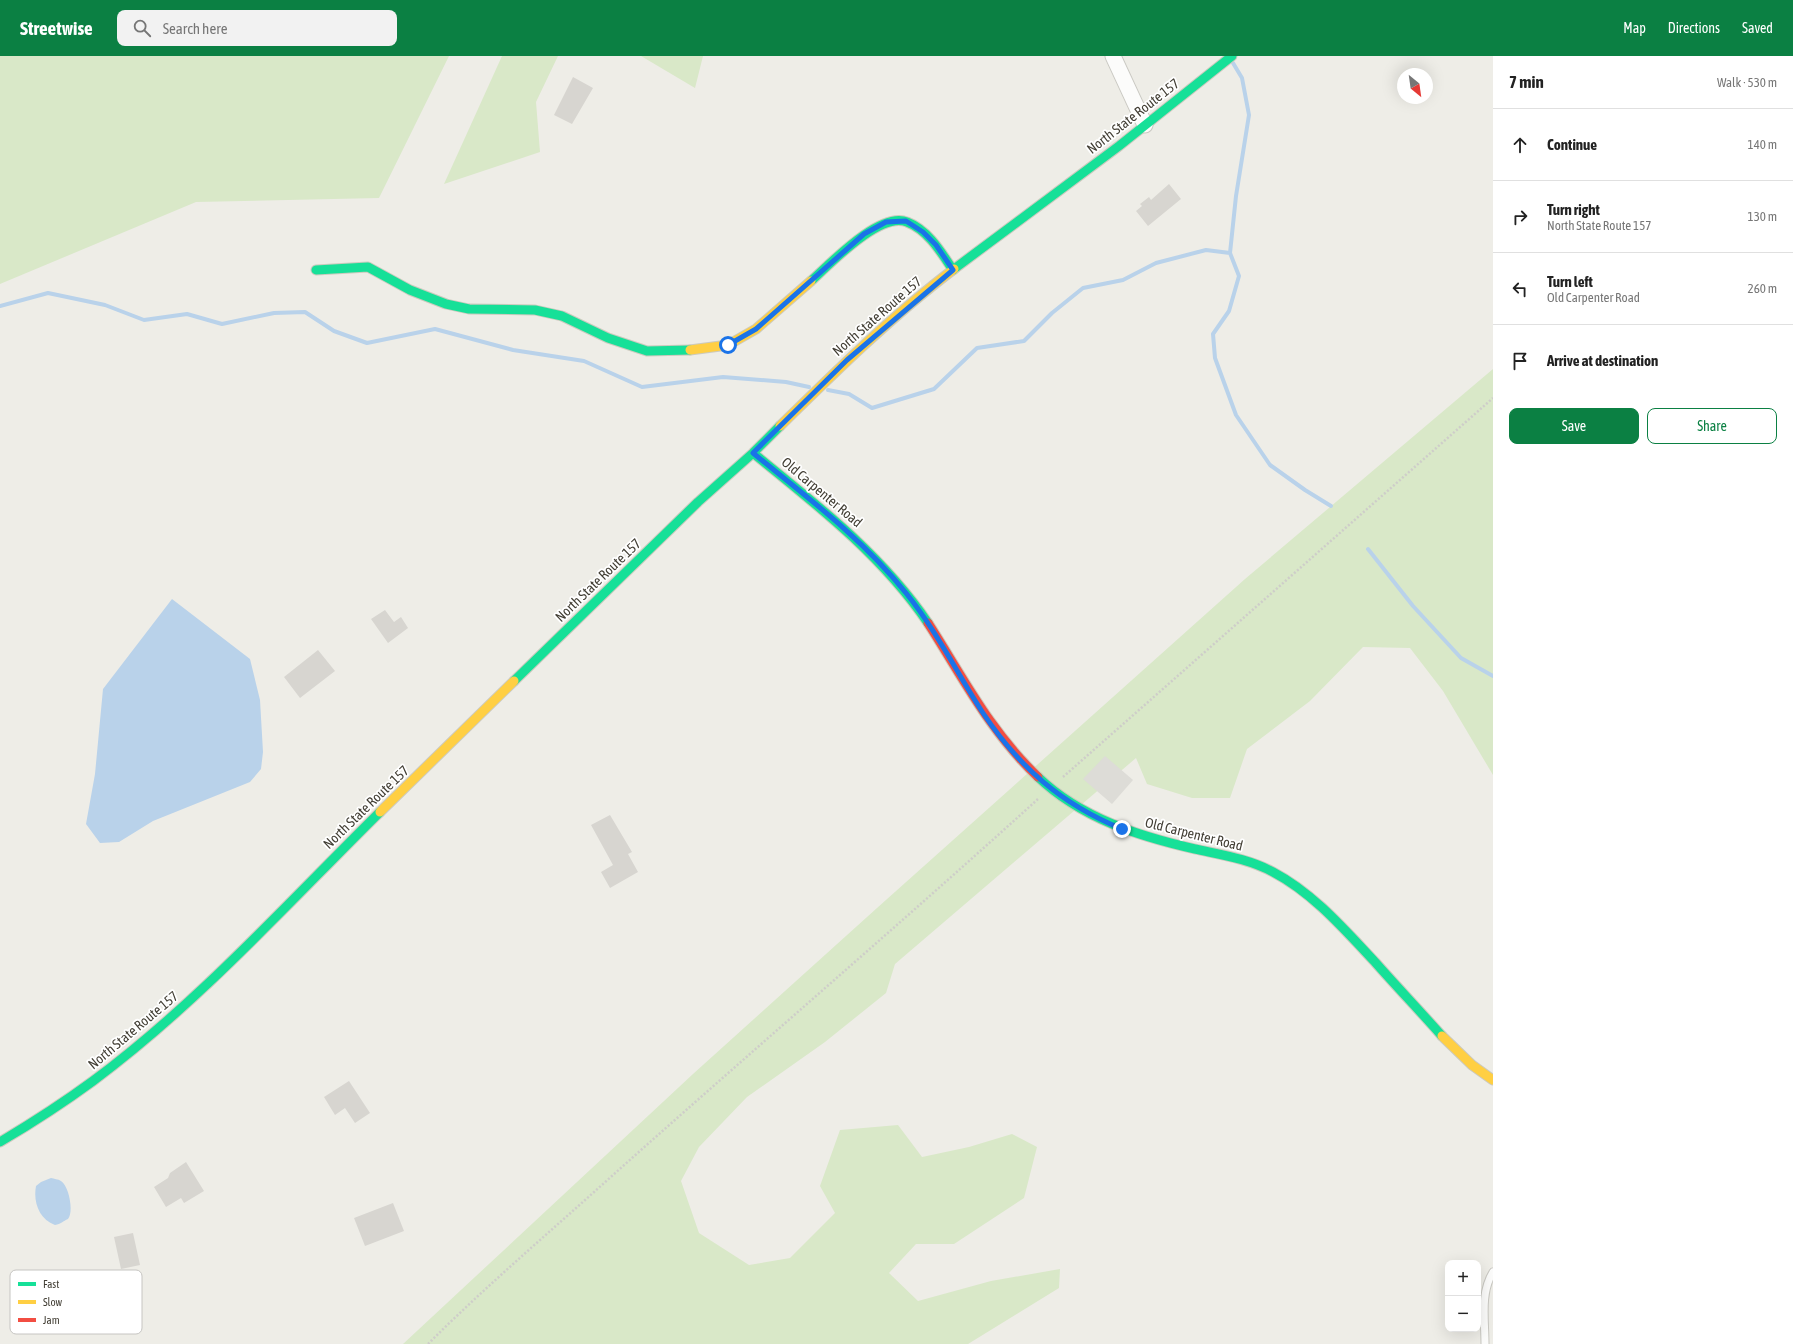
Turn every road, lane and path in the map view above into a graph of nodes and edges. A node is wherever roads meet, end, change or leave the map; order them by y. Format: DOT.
graph roads {
  1 [pos="1113,56"];
  2 [pos="1228,59"];
  3 [pos="1145,125"];
  4 [pos="316,270"];
  5 [pos="953,270"];
  6 [pos="1493,398"];
  7 [pos="753,453"];
  8 [pos="1058,781"];
  9 [pos="1040,797"];
  10 [pos="1493,1080"];
  11 [pos="0,1142"];
  12 [pos="1493,1272"];
  13 [pos="428,1344"];
  14 [pos="1485,1344"];
  1 -- 3 [label="street"];
  2 -- 3 [label="street, North State Route 157"];
  3 -- 5 [label="street, North State Route 157"];
  4 -- 5 [label="street"];
  5 -- 7 [label="street, North State Route 157"];
  6 -- 8 [label="path"];
  7 -- 10 [label="street, Old Carpenter Road"];
  7 -- 11 [label="street, North State Route 157"];
  9 -- 13 [label="path"];
  12 -- 14 [label="lane"];
}
